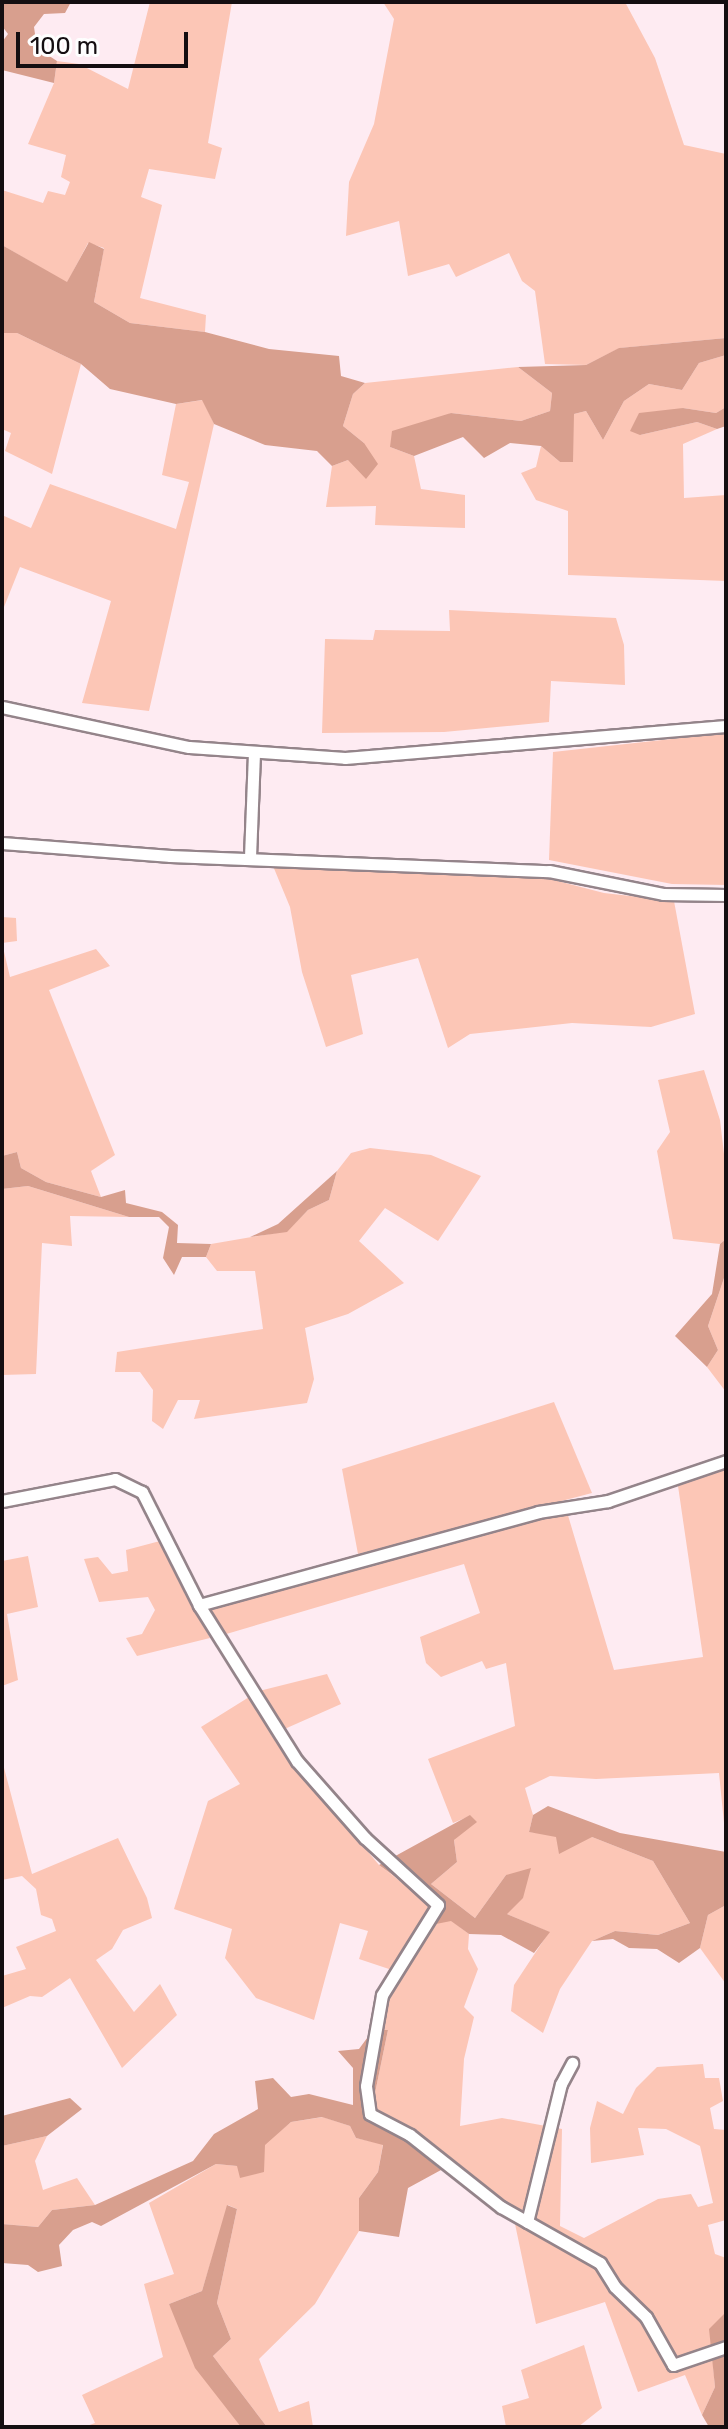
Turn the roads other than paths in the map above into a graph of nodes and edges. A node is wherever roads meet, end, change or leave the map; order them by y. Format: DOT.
graph roads {
  1 [pos="2,707"];
  2 [pos="726,726"];
  3 [pos="254,755"];
  4 [pos="2,843"];
  5 [pos="250,857"];
  6 [pos="726,895"];
  7 [pos="726,1461"];
  8 [pos="2,1501"];
  9 [pos="199,1605"];
  10 [pos="572,2063"];
  11 [pos="527,2222"];
  12 [pos="726,2347"];
  1 -- 3 [label="street"];
  2 -- 3 [label="street"];
  3 -- 5 [label="street"];
  4 -- 5 [label="street"];
  5 -- 6 [label="street"];
  7 -- 9 [label="street"];
  8 -- 9 [label="street"];
  9 -- 11 [label="street"];
  10 -- 11 [label="street"];
  11 -- 12 [label="street"];
}
